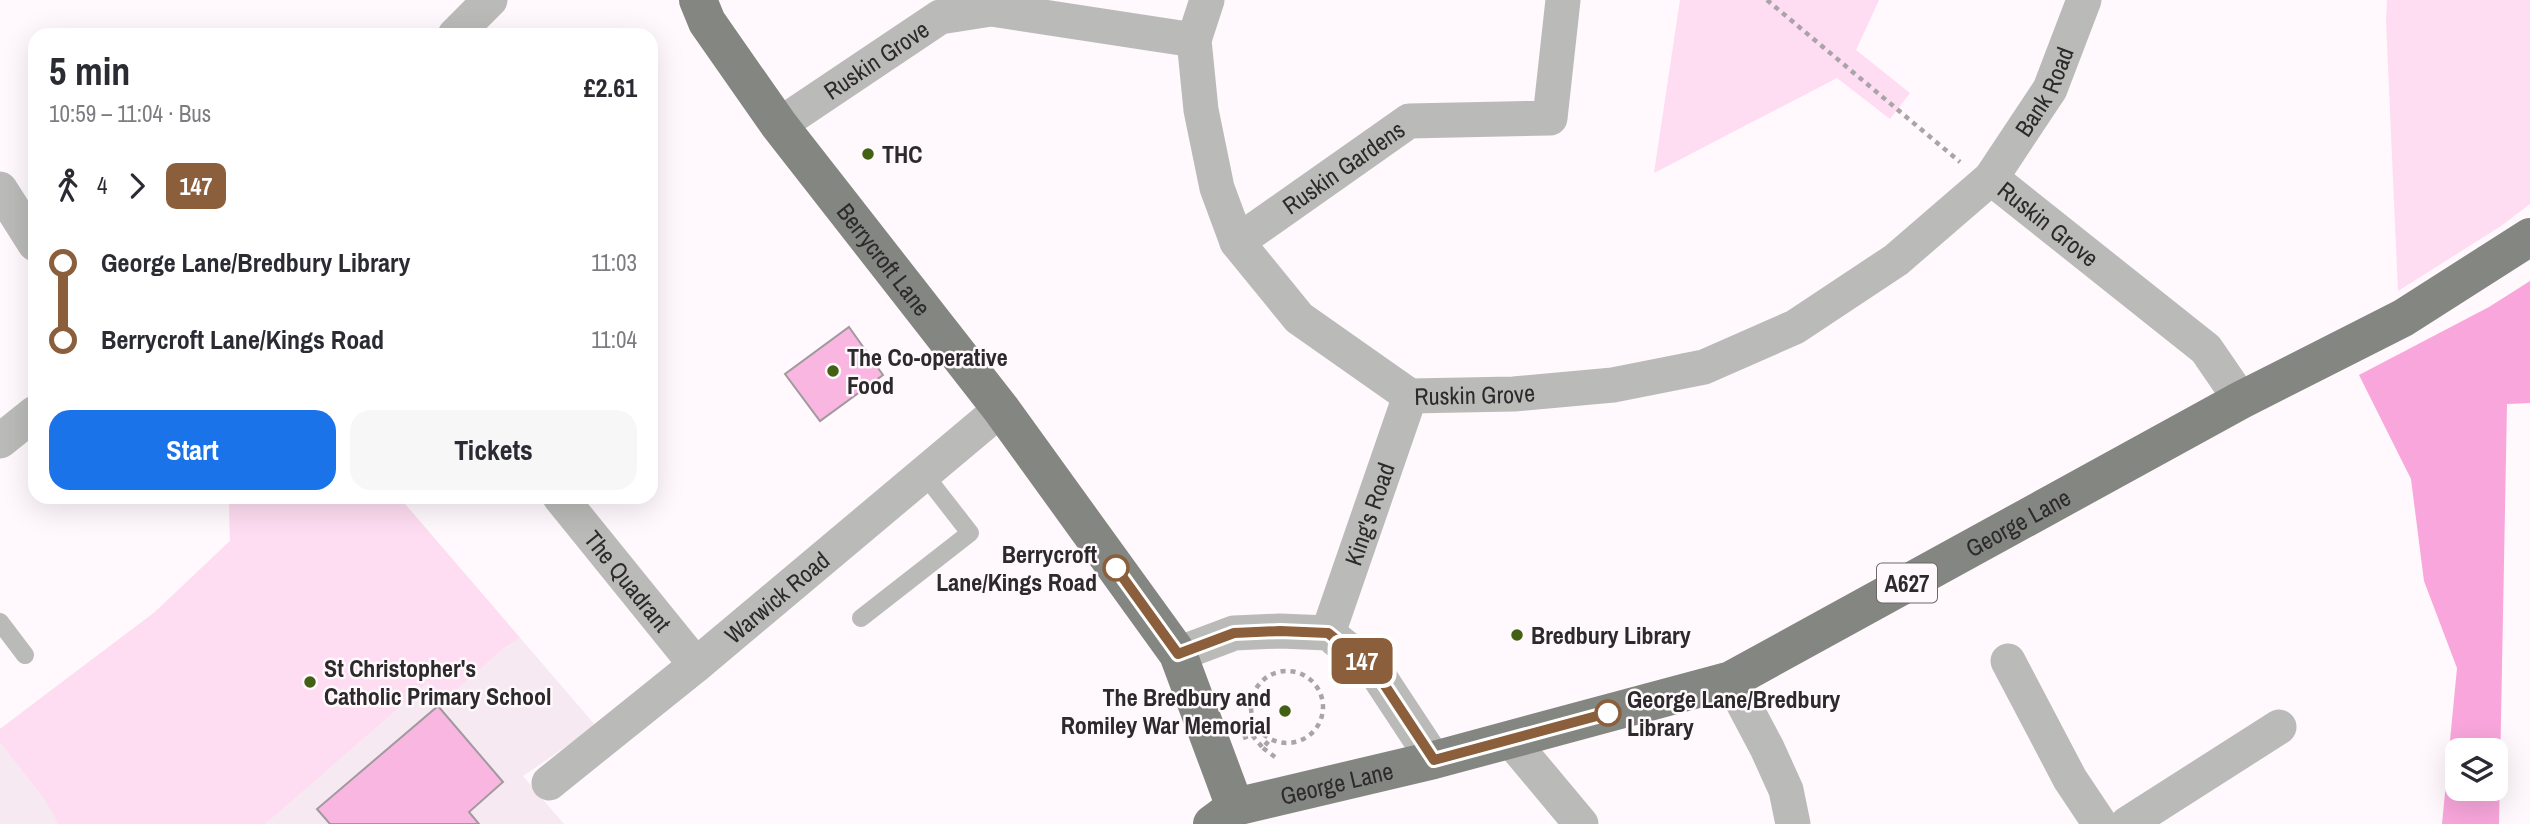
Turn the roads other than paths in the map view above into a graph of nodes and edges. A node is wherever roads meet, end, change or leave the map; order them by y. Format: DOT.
graph roads {
  1 [pos="698,0"];
  2 [pos="1207,0"];
  3 [pos="1563,0"];
  4 [pos="2084,0"];
  5 [pos="487,1"];
  6 [pos="462,28"];
  7 [pos="1194,40"];
  8 [pos="779,125"];
  9 [pos="1987,180"];
  10 [pos="0,189"];
  11 [pos="28,233"];
  12 [pos="2530,237"];
  13 [pos="1237,243"];
  14 [pos="1410,396"];
  15 [pos="2241,400"];
  16 [pos="1001,409"];
  17 [pos="28,419"];
  18 [pos="0,441"];
  19 [pos="924,474"];
  20 [pos="566,504"];
  21 [pos="861,618"];
  22 [pos="0,622"];
  23 [pos="1328,633"];
  24 [pos="1178,654"];
  25 [pos="25,655"];
  26 [pos="2008,661"];
  27 [pos="696,665"];
  28 [pos="1731,680"];
  29 [pos="2279,727"];
  30 [pos="1510,738"];
  31 [pos="1434,760"];
  32 [pos="549,783"];
  33 [pos="1223,815"];
  34 [pos="1581,824"];
  35 [pos="1793,824"];
  36 [pos="2100,824"];
  37 [pos="2127,824"];
  1 -- 8 [label="main road, Berrycroft Lane"];
  2 -- 7 [label="street"];
  3 -- 13 [label="street, Ruskin Gardens"];
  4 -- 9 [label="street, Bank Road"];
  5 -- 6 [label="street"];
  7 -- 8 [label="street, Ruskin Grove"];
  7 -- 13 [label="street, Ruskin Grove"];
  8 -- 16 [label="main road, Berrycroft Lane"];
  9 -- 14 [label="street, Ruskin Grove"];
  9 -- 15 [label="street, Ruskin Grove"];
  10 -- 11 [label="street"];
  12 -- 15 [label="main road, George Lane / A627"];
  13 -- 14 [label="street, Ruskin Grove"];
  14 -- 23 [label="street, King's Road"];
  15 -- 28 [label="main road, George Lane / A627"];
  16 -- 19 [label="street, Warwick Road"];
  16 -- 24 [label="main road, Berrycroft Lane"];
  17 -- 18 [label="street"];
  19 -- 21 [label="lane"];
  19 -- 27 [label="street, Warwick Road"];
  20 -- 27 [label="street, The Quadrant"];
  22 -- 25 [label="lane"];
  23 -- 24 [label="street"];
  23 -- 31 [label="street"];
  24 -- 33 [label="main road, Berrycroft Lane"];
  26 -- 36 [label="street"];
  27 -- 32 [label="street, Warwick Road"];
  28 -- 30 [label="main road, George Lane / A627"];
  28 -- 35 [label="street"];
  29 -- 37 [label="street"];
  30 -- 31 [label="main road, George Lane / A627"];
  30 -- 34 [label="street"];
  31 -- 33 [label="main road, George Lane / A627"];
}
